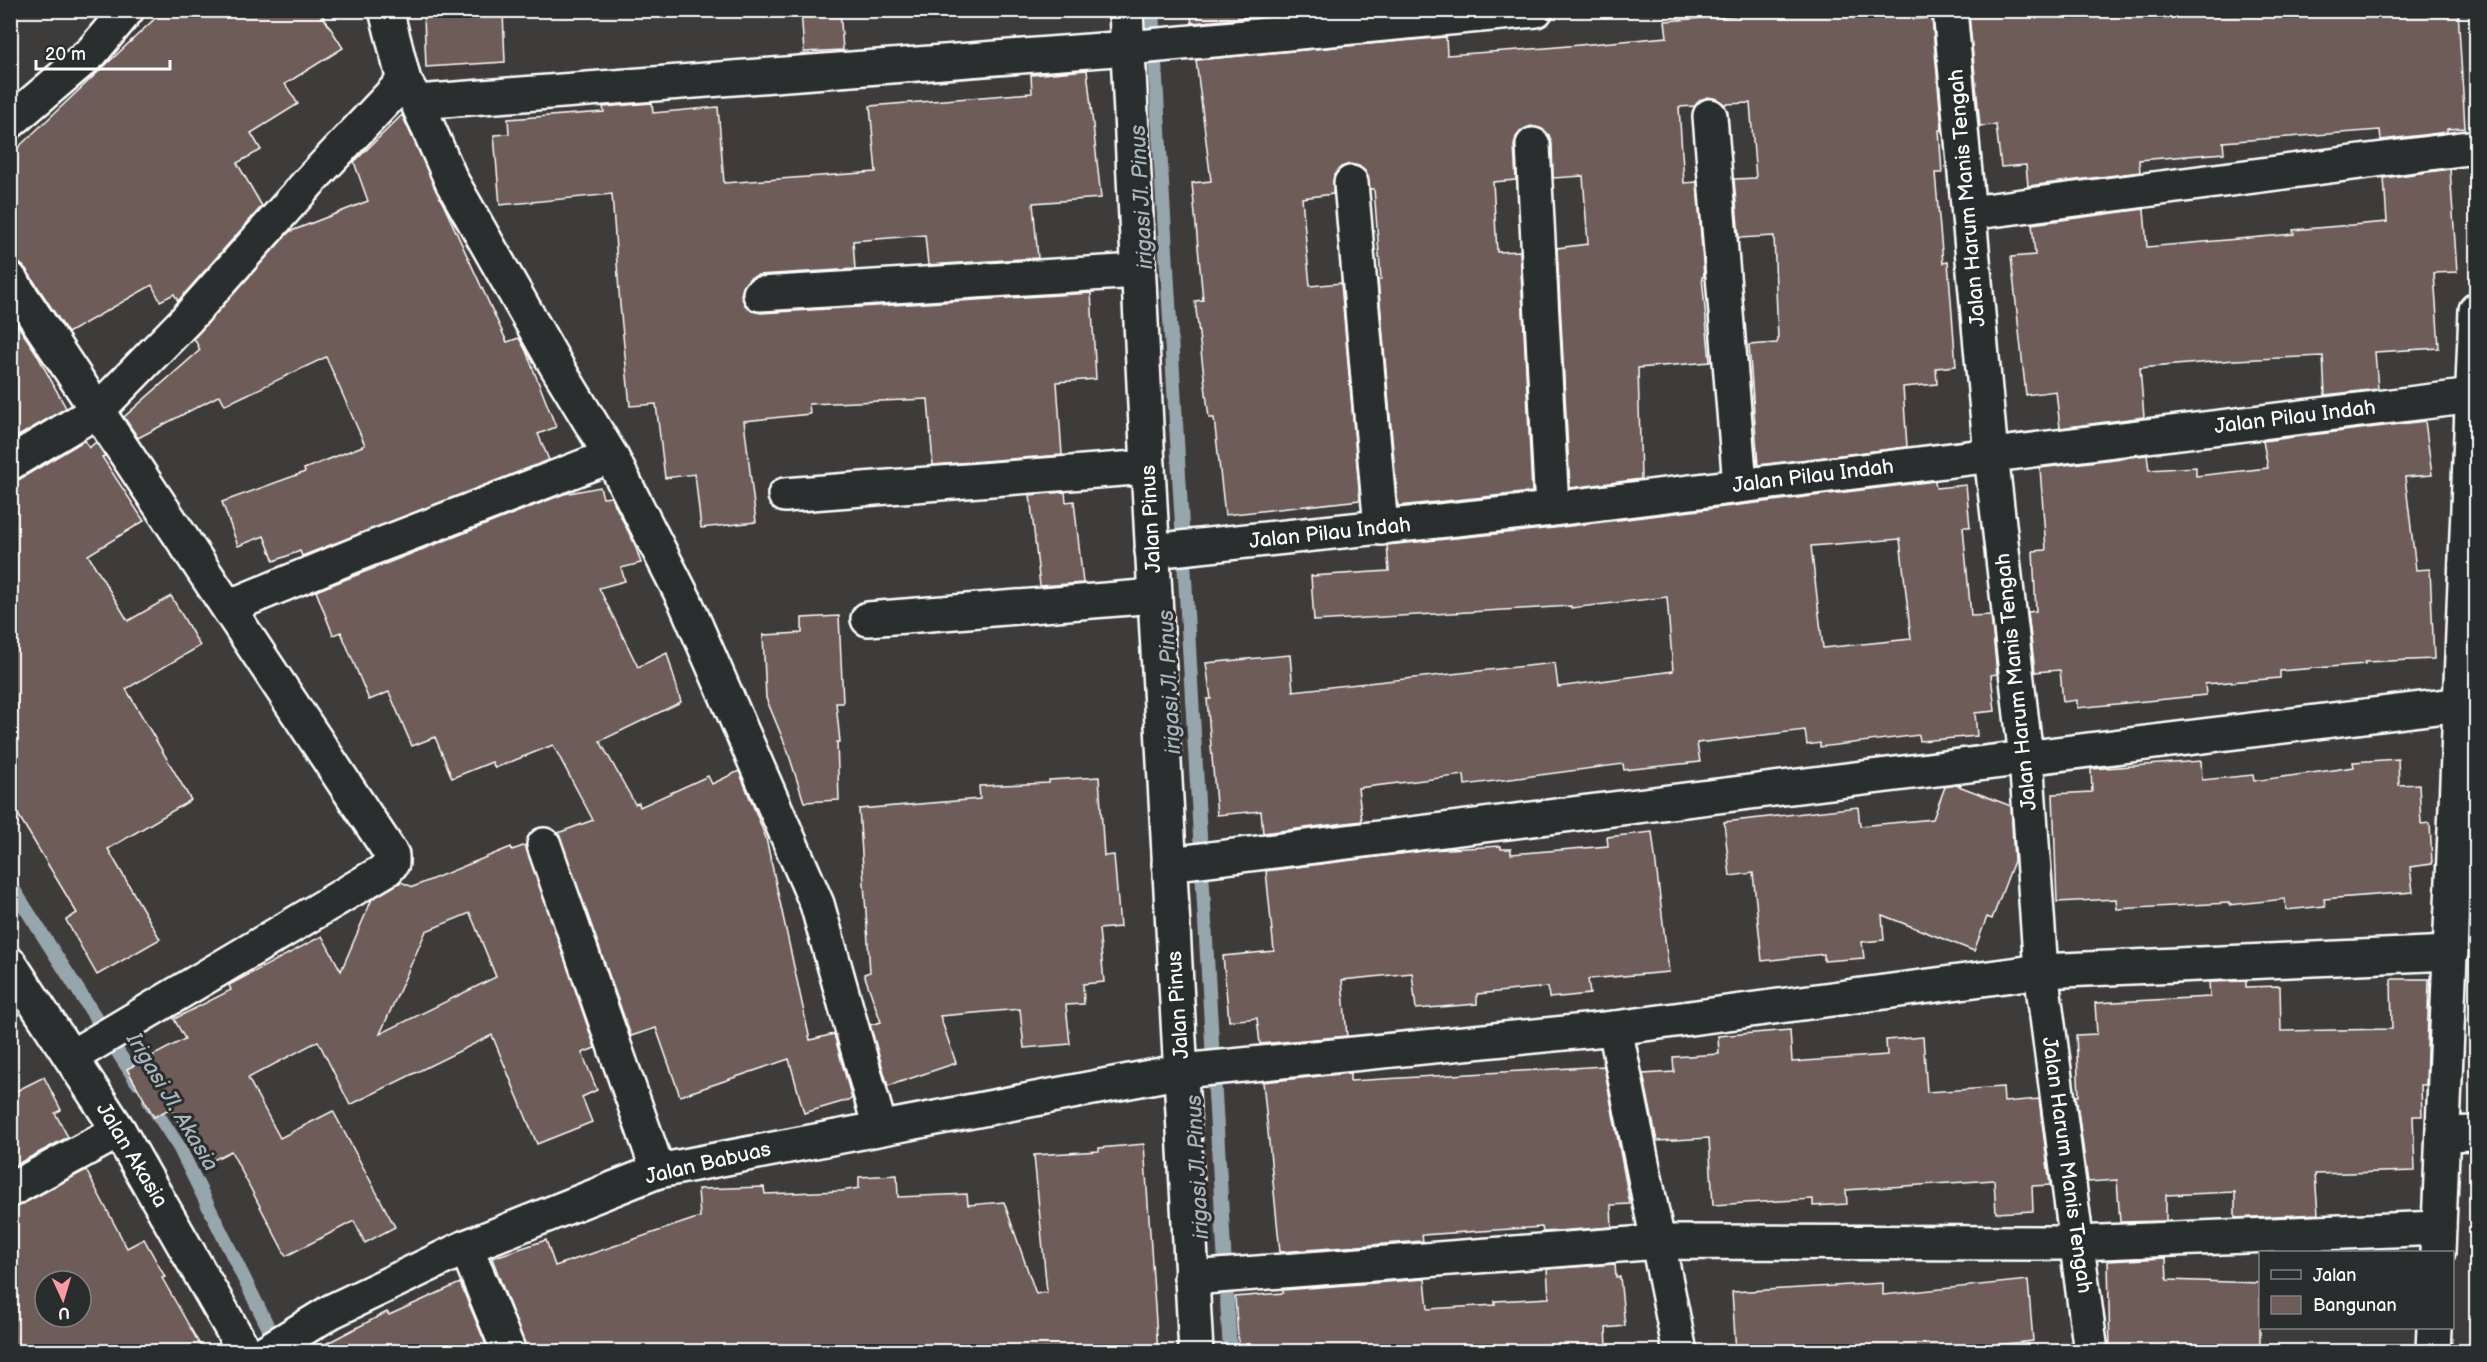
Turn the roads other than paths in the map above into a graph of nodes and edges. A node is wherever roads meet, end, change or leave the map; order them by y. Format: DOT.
graph roads {
  1 [pos="127,10"];
  2 [pos="386,10"];
  3 [pos="1126,10"];
  4 [pos="1536,10"];
  5 [pos="1950,10"];
  6 [pos="1128,48"];
  7 [pos="410,92"];
  8 [pos="1710,116"];
  9 [pos="10,122"];
  10 [pos="1533,144"];
  11 [pos="2476,147"];
  12 [pos="1351,183"];
  13 [pos="1969,213"];
  14 [pos="1138,271"];
  15 [pos="10,279"];
  16 [pos="760,294"];
  17 [pos="2476,310"];
  18 [pos="2473,396"];
  19 [pos="97,411"];
  20 [pos="1991,454"];
  21 [pos="611,456"];
  22 [pos="10,463"];
  23 [pos="1148,467"];
  24 [pos="1740,485"];
  25 [pos="785,495"];
  26 [pos="1552,509"];
  27 [pos="1381,528"];
  28 [pos="1152,551"];
  29 [pos="1155,596"];
  30 [pos="228,607"];
  31 [pos="868,619"];
  32 [pos="2461,704"];
  33 [pos="2468,756"];
  34 [pos="2026,758"];
  35 [pos="544,845"];
  36 [pos="1169,864"];
  37 [pos="2451,953"];
  38 [pos="10,964"];
  39 [pos="2041,971"];
  40 [pos="1615,1028"];
  41 [pos="71,1057"];
  42 [pos="1182,1071"];
  43 [pos="880,1128"];
  44 [pos="119,1131"];
  45 [pos="2476,1133"];
  46 [pos="2443,1134"];
  47 [pos="658,1171"];
  48 [pos="10,1190"];
  49 [pos="2438,1240"];
  50 [pos="1658,1242"];
  51 [pos="2077,1243"];
  52 [pos="466,1247"];
  53 [pos="1191,1278"];
  54 [pos="2434,1329"];
  55 [pos="246,1352"];
  56 [pos="265,1352"];
  57 [pos="509,1352"];
  58 [pos="1196,1352"];
  59 [pos="1680,1352"];
  60 [pos="2091,1352"];
  61 [pos="2433,1352"];
  1 -- 9 [label="street"];
  2 -- 7 [label="street"];
  3 -- 6 [label="street, Jalan Pinus"];
  4 -- 6 [label="street"];
  5 -- 13 [label="street, Jalan Harum Manis Tengah"];
  6 -- 7 [label="street"];
  6 -- 14 [label="street, Jalan Pinus"];
  7 -- 19 [label="street"];
  7 -- 21 [label="street"];
  8 -- 24 [label="street"];
  10 -- 26 [label="street"];
  11 -- 13 [label="street"];
  12 -- 27 [label="street"];
  13 -- 20 [label="street, Jalan Harum Manis Tengah"];
  14 -- 16 [label="street"];
  14 -- 23 [label="street, Jalan Pinus"];
  15 -- 19 [label="street"];
  17 -- 18 [label="street"];
  18 -- 20 [label="street, Jalan Pilau Indah"];
  18 -- 32 [label="street"];
  19 -- 22 [label="street"];
  19 -- 30 [label="street"];
  20 -- 24 [label="street, Jalan Pilau Indah"];
  20 -- 34 [label="street, Jalan Harum Manis Tengah"];
  21 -- 30 [label="street"];
  21 -- 43 [label="street"];
  23 -- 25 [label="street"];
  23 -- 28 [label="street, Jalan Pinus"];
  24 -- 26 [label="street, Jalan Pilau Indah"];
  26 -- 27 [label="street, Jalan Pilau Indah"];
  27 -- 28 [label="street, Jalan Pilau Indah"];
  28 -- 29 [label="street, Jalan Pinus"];
  29 -- 31 [label="street"];
  29 -- 36 [label="street, Jalan Pinus"];
  30 -- 41 [label="street"];
  32 -- 33 [label="street"];
  32 -- 34 [label="street"];
  33 -- 37 [label="street"];
  34 -- 36 [label="street"];
  34 -- 39 [label="street, Jalan Harum Manis Tengah"];
  35 -- 47 [label="street"];
  36 -- 42 [label="street, Jalan Pinus"];
  37 -- 39 [label="street, Jalan Babuas"];
  37 -- 46 [label="street"];
  38 -- 41 [label="street, Jalan Akasia"];
  39 -- 40 [label="street, Jalan Babuas"];
  39 -- 51 [label="street, Jalan Harum Manis Tengah"];
  40 -- 42 [label="street, Jalan Babuas"];
  40 -- 50 [label="street"];
  41 -- 44 [label="street, Jalan Akasia"];
  42 -- 43 [label="street, Jalan Babuas"];
  42 -- 53 [label="street, Jalan Pinus"];
  43 -- 47 [label="street, Jalan Babuas"];
  44 -- 48 [label="street"];
  44 -- 55 [label="street, Jalan Akasia"];
  45 -- 46 [label="street"];
  46 -- 49 [label="street"];
  47 -- 52 [label="street, Jalan Babuas"];
  49 -- 51 [label="street"];
  50 -- 51 [label="street"];
  50 -- 53 [label="street"];
  50 -- 59 [label="street"];
  51 -- 60 [label="street, Jalan Harum Manis Tengah"];
  52 -- 56 [label="street, Jalan Babuas"];
  52 -- 57 [label="street"];
  53 -- 58 [label="street, Jalan Pinus"];
  54 -- 61 [label="street"];
}
